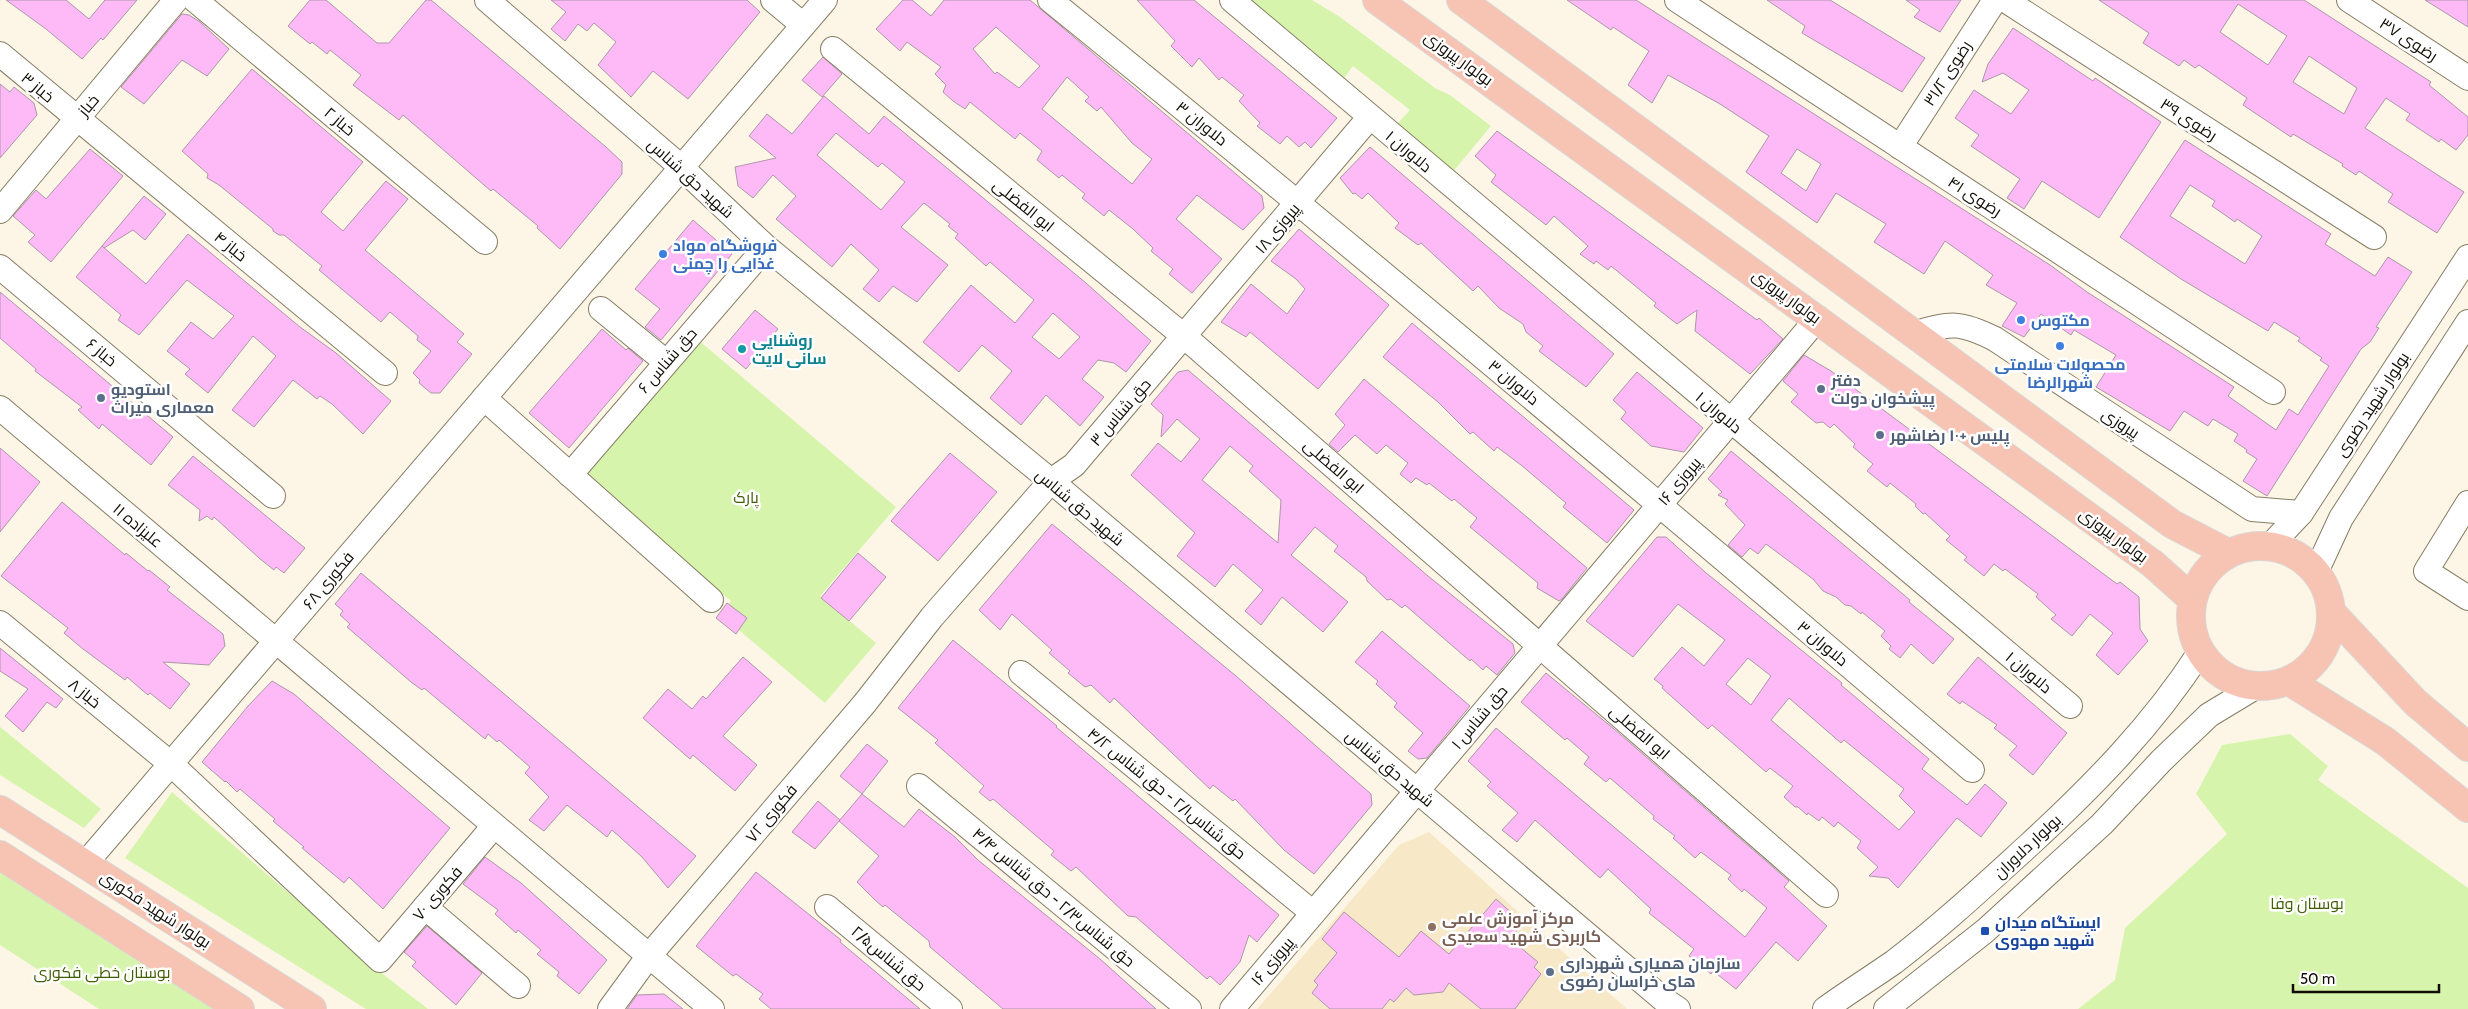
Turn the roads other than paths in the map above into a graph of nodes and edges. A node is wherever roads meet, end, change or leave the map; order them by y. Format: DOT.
graph roads {
  1 [pos="176,0"];
  2 [pos="195,0"];
  3 [pos="486,0"];
  4 [pos="774,0"];
  5 [pos="824,0"];
  6 [pos="1050,0"];
  7 [pos="1232,0"];
  8 [pos="1377,0"];
  9 [pos="1461,0"];
  10 [pos="1677,0"];
  11 [pos="1995,0"];
  12 [pos="2004,0"];
  13 [pos="2349,0"];
  14 [pos="803,25"];
  15 [pos="833,49"];
  16 [pos="0,54"];
  17 [pos="2468,78"];
  18 [pos="1369,118"];
  19 [pos="76,119"];
  20 [pos="1900,147"];
  21 [pos="682,167"];
  22 [pos="1299,202"];
  23 [pos="0,210"];
  24 [pos="2374,237"];
  25 [pos="485,242"];
  26 [pos="766,247"];
  27 [pos="2468,257"];
  28 [pos="0,266"];
  29 [pos="601,309"];
  30 [pos="1818,318"];
  31 [pos="2468,322"];
  32 [pos="1914,334"];
  33 [pos="1185,337"];
  34 [pos="666,362"];
  35 [pos="385,373"];
  36 [pos="2272,392"];
  37 [pos="484,398"];
  38 [pos="0,408"];
  39 [pos="1730,422"];
  40 [pos="570,475"];
  41 [pos="1051,482"];
  42 [pos="273,496"];
  43 [pos="1660,504"];
  44 [pos="2468,504"];
  45 [pos="2301,513"];
  46 [pos="2270,546"];
  47 [pos="2228,554"];
  48 [pos="2316,572"];
  49 [pos="2468,598"];
  50 [pos="2192,599"];
  51 [pos="711,600"];
  52 [pos="2331,612"];
  53 [pos="932,617"];
  54 [pos="0,623"];
  55 [pos="276,641"];
  56 [pos="1540,645"];
  57 [pos="2200,652"];
  58 [pos="1021,674"];
  59 [pos="2289,681"];
  60 [pos="2257,686"];
  61 [pos="2070,706"];
  62 [pos="2468,747"];
  63 [pos="171,764"];
  64 [pos="1972,770"];
  65 [pos="919,786"];
  66 [pos="1418,790"];
  67 [pos="2468,808"];
  68 [pos="0,810"];
  69 [pos="494,826"];
  70 [pos="0,855"];
  71 [pos="85,864"];
  72 [pos="1826,895"];
  73 [pos="425,907"];
  74 [pos="827,907"];
  75 [pos="1313,914"];
  76 [pos="648,957"];
  77 [pos="380,960"];
  78 [pos="518,986"];
  79 [pos="1669,1006"];
  80 [pos="240,1009"];
  81 [pos="312,1009"];
  82 [pos="610,1009"];
  83 [pos="712,1009"];
  84 [pos="950,1009"];
  85 [pos="1189,1009"];
  86 [pos="1232,1009"];
  87 [pos="1824,1009"];
  88 [pos="1886,1009"];
  1 -- 19 [label="street, خباز"];
  2 -- 25 [label="street, خباز ۲"];
  3 -- 21 [label="street, شهید حق شناس"];
  4 -- 14 [label="street"];
  5 -- 14 [label="street, فکوری ۶۸"];
  6 -- 22 [label="street, دلاوران ۳"];
  7 -- 18 [label="street, دلاوران ۱"];
  8 -- 30 [label="main road, بولوار پیروزی"];
  9 -- 32 [label="main road"];
  10 -- 20 [label="street, رضوی ۴۱"];
  11 -- 20 [label="street, رضوی ۳۱/۲"];
  12 -- 24 [label="street, رضوی ۳۹"];
  13 -- 17 [label="street, رضوی ۳۷"];
  14 -- 21 [label="street, فکوری ۶۸"];
  15 -- 33 [label="street, ابو الفضلی"];
  16 -- 19 [label="street, خباز ۳"];
  18 -- 22 [label="street, پیروزی ۱۸"];
  18 -- 39 [label="street, دلاوران ۱"];
  19 -- 23 [label="street, خباز"];
  19 -- 35 [label="street, خباز ۴"];
  20 -- 36 [label="street, رضوی ۴۱"];
  21 -- 26 [label="street, شهید حق شناس"];
  21 -- 37 [label="street, فکوری ۶۸"];
  22 -- 33 [label="street, پیروزی ۱۸"];
  22 -- 43 [label="street, دلاوران ۳"];
  26 -- 34 [label="street, حق شناس ۶"];
  26 -- 41 [label="street, شهید حق شناس"];
  27 -- 45 [label="street, بولوار شهید رضوی"];
  28 -- 42 [label="street, خباز ۶"];
  29 -- 34 [label="street"];
  30 -- 39 [label="street, پیروزی ۱۶"];
  30 -- 50 [label="main road, بولوار پیروزی"];
  31 -- 48 [label="street"];
  32 -- 45 [label="street, پیروزی"];
  32 -- 47 [label="main road"];
  33 -- 41 [label="street, حق شناس ۳"];
  33 -- 56 [label="street, ابو الفضلی"];
  34 -- 40 [label="street, حق شناس ۶"];
  37 -- 40 [label="street"];
  37 -- 55 [label="street, فکوری ۶۸"];
  38 -- 55 [label="street, علیزاده ۱۱"];
  39 -- 43 [label="street, پیروزی ۱۶"];
  39 -- 61 [label="street, دلاوران ۱"];
  40 -- 51 [label="street"];
  41 -- 53 [label="street, حق شناس ۳"];
  41 -- 66 [label="street, شهید حق شناس"];
  43 -- 56 [label="street, پیروزی ۱۶"];
  43 -- 64 [label="street, دلاوران ۳"];
  44 -- 49 [label="street"];
  45 -- 46 [label="street, بولوار شهید رضوی"];
  46 -- 47 [label="main road"];
  46 -- 48 [label="main road"];
  47 -- 50 [label="main road"];
  48 -- 52 [label="main road"];
  50 -- 57 [label="main road"];
  52 -- 59 [label="main road"];
  52 -- 62 [label="main road"];
  53 -- 76 [label="street, فکوری ۷۲"];
  54 -- 63 [label="street, خباز ۸"];
  55 -- 63 [label="street, فکوری ۶۸"];
  55 -- 69 [label="street, علیزاده ۱۱"];
  56 -- 66 [label="street, حق شناس ۱"];
  56 -- 72 [label="street, ابو الفضلی"];
  57 -- 60 [label="main road"];
  57 -- 87 [label="street, بولوار دلاوران"];
  58 -- 75 [label="street, حق شناس۲/۱ - حق شناس ۴/۲"];
  59 -- 60 [label="main road"];
  59 -- 67 [label="main road"];
  60 -- 88 [label="street"];
  63 -- 71 [label="street, فکوری ۶۸"];
  63 -- 77 [label="street, خباز ۸"];
  65 -- 85 [label="street, حق شناس۲/۳ - حق شناس ۴/۴"];
  66 -- 75 [label="street, حق شناس ۱"];
  66 -- 79 [label="street, شهید حق شناس"];
  68 -- 71 [label="main road, بولوار شهید فکوری"];
  69 -- 73 [label="street, فکوری ۷۰"];
  69 -- 76 [label="street, علیزاده ۱۱"];
  70 -- 80 [label="main road"];
  71 -- 81 [label="main road, بولوار شهید فکوری"];
  73 -- 77 [label="street, فکوری ۷۰"];
  73 -- 78 [label="street"];
  74 -- 84 [label="street, حق شناس۲/۵"];
  75 -- 86 [label="street, پیروزی ۱۶"];
  76 -- 82 [label="street, فکوری ۷۲"];
  76 -- 83 [label="street, علیزاده ۱۱"];
}
